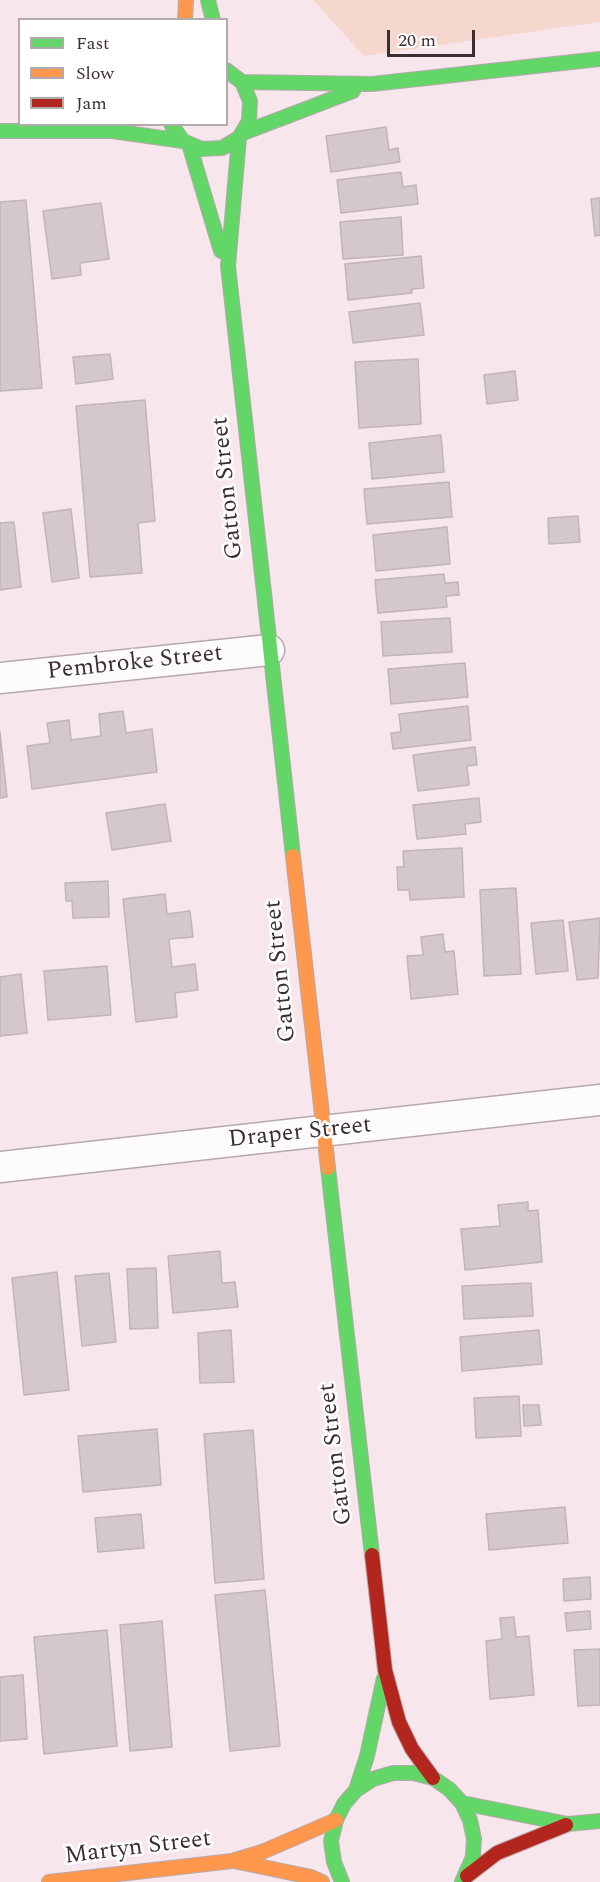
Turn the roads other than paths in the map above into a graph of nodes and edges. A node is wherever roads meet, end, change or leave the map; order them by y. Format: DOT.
graph roads {
  1 [pos="186,0"];
  2 [pos="208,0"];
  3 [pos="185,18"];
  4 [pos="212,18"];
  5 [pos="600,59"];
  6 [pos="228,61"];
  7 [pos="235,76"];
  8 [pos="372,84"];
  9 [pos="31,126"];
  10 [pos="173,126"];
  11 [pos="20,129"];
  12 [pos="0,131"];
  13 [pos="241,135"];
  14 [pos="186,143"];
  15 [pos="228,266"];
  16 [pos="269,650"];
  17 [pos="0,678"];
  18 [pos="600,1100"];
  19 [pos="322,1131"];
  20 [pos="0,1167"];
  21 [pos="385,1670"];
  22 [pos="433,1778"];
  23 [pos="356,1790"];
  24 [pos="462,1803"];
  25 [pos="336,1820"];
  26 [pos="600,1821"];
  27 [pos="568,1824"];
  28 [pos="232,1861"];
  29 [pos="464,1879"];
  30 [pos="49,1882"];
  31 [pos="322,1882"];
  32 [pos="342,1882"];
  1 -- 3 [label="street"];
  2 -- 4 [label="street"];
  5 -- 8 [label="street"];
  6 -- 7 [label="street"];
  7 -- 8 [label="street"];
  7 -- 13 [label="street, Gatton Street"];
  8 -- 13 [label="street"];
  9 -- 11 [label="street"];
  10 -- 14 [label="street, Gatton Street"];
  11 -- 12 [label="street"];
  11 -- 14 [label="street"];
  13 -- 14 [label="street"];
  13 -- 15 [label="street, Gatton Street"];
  14 -- 15 [label="street, Gatton Street"];
  15 -- 16 [label="street, Gatton Street"];
  16 -- 17 [label="street, Pembroke Street"];
  16 -- 19 [label="street, Gatton Street"];
  18 -- 19 [label="street, Draper Street"];
  19 -- 20 [label="street, Draper Street"];
  19 -- 21 [label="street, Gatton Street"];
  21 -- 22 [label="street, Gatton Street"];
  21 -- 23 [label="street, Gatton Street"];
  22 -- 23 [label="street"];
  22 -- 24 [label="street"];
  23 -- 25 [label="street"];
  24 -- 27 [label="street"];
  24 -- 29 [label="street"];
  25 -- 28 [label="street, Martyn Street"];
  25 -- 32 [label="street"];
  26 -- 27 [label="street"];
  27 -- 29 [label="street"];
  28 -- 30 [label="street, Martyn Street"];
  28 -- 31 [label="street, Martyn Street"];
}
